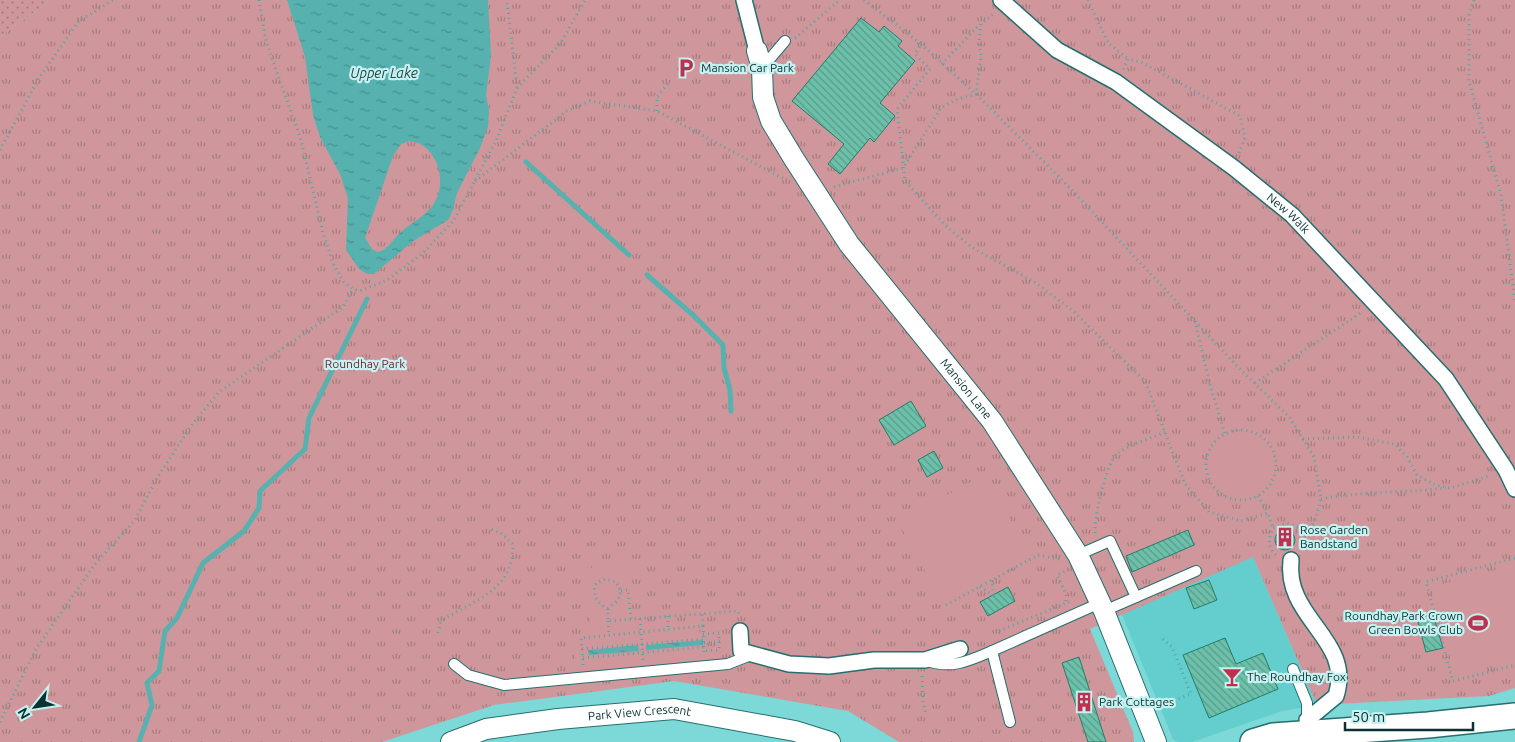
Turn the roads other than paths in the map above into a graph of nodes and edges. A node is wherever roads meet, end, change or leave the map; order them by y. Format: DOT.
graph roads {
  1 [pos="744,0"];
  2 [pos="1004,3"];
  3 [pos="785,41"];
  4 [pos="760,59"];
  5 [pos="1515,489"];
  6 [pos="1079,557"];
  7 [pos="1290,560"];
  8 [pos="1196,572"];
  9 [pos="1136,597"];
  10 [pos="1102,607"];
  11 [pos="740,635"];
  12 [pos="960,649"];
  13 [pos="992,651"];
  14 [pos="751,655"];
  15 [pos="925,660"];
  16 [pos="454,664"];
  17 [pos="1293,669"];
  18 [pos="1515,716"];
  19 [pos="1010,722"];
  20 [pos="1307,727"];
  21 [pos="451,742"];
  22 [pos="830,742"];
  23 [pos="1156,742"];
  24 [pos="1253,742"];
  1 -- 4 [label="street"];
  2 -- 5 [label="street, New Walk"];
  3 -- 4 [label="lane"];
  4 -- 6 [label="street, Mansion Lane"];
  6 -- 9 [label="lane"];
  6 -- 10 [label="street, Mansion Lane"];
  7 -- 20 [label="street"];
  8 -- 9 [label="lane"];
  9 -- 10 [label="lane"];
  10 -- 13 [label="lane"];
  10 -- 23 [label="street, Mansion Lane"];
  11 -- 14 [label="street"];
  12 -- 15 [label="street"];
  13 -- 15 [label="lane"];
  13 -- 19 [label="lane"];
  14 -- 15 [label="street"];
  14 -- 16 [label="lane"];
  17 -- 20 [label="lane"];
  18 -- 20 [label="street"];
  20 -- 24 [label="street"];
  21 -- 22 [label="street, Park View Crescent"];
}
